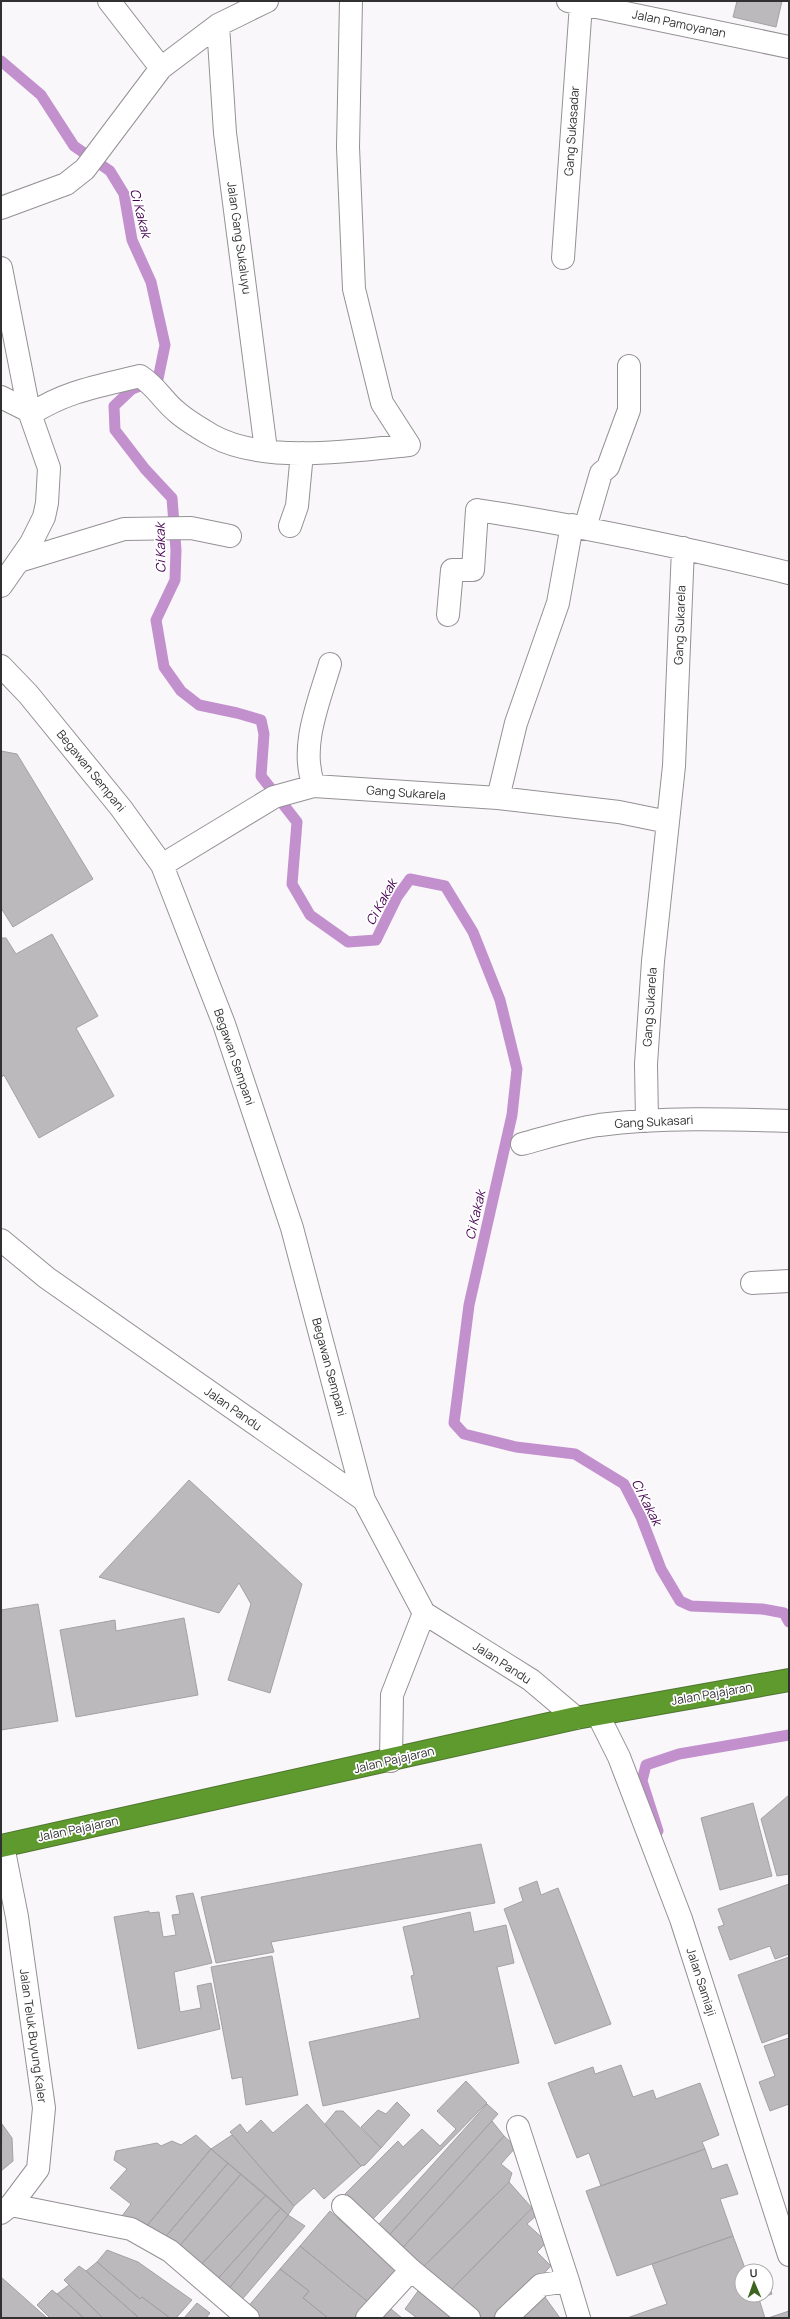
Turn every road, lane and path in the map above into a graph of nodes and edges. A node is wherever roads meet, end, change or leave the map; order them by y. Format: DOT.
graph roads {
  1 [pos="109,1"];
  2 [pos="267,1"];
  3 [pos="351,1"];
  4 [pos="575,2"];
  5 [pos="239,6"];
  6 [pos="218,25"];
  7 [pos="789,47"];
  8 [pos="161,68"];
  9 [pos="1,208"];
  10 [pos="563,258"];
  11 [pos="1,268"];
  12 [pos="629,366"];
  13 [pos="1,397"];
  14 [pos="30,413"];
  15 [pos="266,450"];
  16 [pos="302,453"];
  17 [pos="290,526"];
  18 [pos="578,526"];
  19 [pos="230,536"];
  20 [pos="683,548"];
  21 [pos="19,561"];
  22 [pos="789,573"];
  23 [pos="1,586"];
  24 [pos="448,615"];
  25 [pos="330,664"];
  26 [pos="1,666"];
  27 [pos="309,787"];
  28 [pos="498,798"];
  29 [pos="668,822"];
  30 [pos="162,865"];
  31 [pos="647,1121"];
  32 [pos="789,1121"];
  33 [pos="522,1144"];
  34 [pos="1,1240"];
  35 [pos="789,1281"];
  36 [pos="752,1283"];
  37 [pos="364,1500"];
  38 [pos="424,1613"];
  39 [pos="789,1680"];
  40 [pos="598,1714"];
  41 [pos="576,1718"];
  42 [pos="391,1761"];
  43 [pos="2,1846"];
  44 [pos="518,2127"];
  45 [pos="343,2206"];
  46 [pos="6,2209"];
  47 [pos="789,2255"];
  48 [pos="412,2270"];
  49 [pos="568,2281"];
  50 [pos="248,2318"];
  51 [pos="367,2318"];
  52 [pos="469,2318"];
  53 [pos="506,2318"];
  54 [pos="578,2318"];
  1 -- 8 [label="street"];
  2 -- 5 [label="street"];
  3 -- 16 [label="street"];
  4 -- 7 [label="street, Jalan Pamoyanan"];
  4 -- 10 [label="street, Gang Sukasadar"];
  5 -- 6 [label="street"];
  6 -- 8 [label="street"];
  6 -- 15 [label="street, Jalan Gang Sukaluyu"];
  8 -- 9 [label="street"];
  11 -- 14 [label="street"];
  12 -- 18 [label="street"];
  13 -- 14 [label="street"];
  14 -- 15 [label="street"];
  14 -- 21 [label="street"];
  15 -- 16 [label="street"];
  16 -- 17 [label="street"];
  18 -- 20 [label="street"];
  18 -- 24 [label="street"];
  18 -- 28 [label="street"];
  19 -- 21 [label="street"];
  20 -- 22 [label="street"];
  20 -- 29 [label="street, Gang Sukarela"];
  21 -- 23 [label="street"];
  25 -- 27 [label="street"];
  26 -- 30 [label="street, Begawan Sempani"];
  27 -- 28 [label="street, Gang Sukarela"];
  27 -- 30 [label="street, Gang Sukarela"];
  28 -- 29 [label="street, Gang Sukarela"];
  29 -- 31 [label="street, Gang Sukarela"];
  30 -- 37 [label="street, Begawan Sempani"];
  31 -- 32 [label="street, Gang Sukasari"];
  31 -- 33 [label="street, Gang Sukasari"];
  34 -- 37 [label="street, Jalan Pandu"];
  35 -- 36 [label="street"];
  37 -- 38 [label="street, Jalan Pandu"];
  38 -- 41 [label="street, Jalan Pandu"];
  38 -- 42 [label="street"];
  39 -- 40 [label="highway, Jalan Pajajaran"];
  40 -- 41 [label="highway, Jalan Pajajaran"];
  40 -- 47 [label="street, Jalan Samiaji"];
  41 -- 42 [label="highway, Jalan Pajajaran"];
  42 -- 43 [label="highway, Jalan Pajajaran"];
  43 -- 46 [label="street, Jalan Teluk Buyung Kaler"];
  44 -- 49 [label="street"];
  45 -- 48 [label="street"];
  46 -- 50 [label="street"];
  48 -- 51 [label="street"];
  48 -- 52 [label="street"];
  49 -- 53 [label="street"];
  49 -- 54 [label="street"];
}
